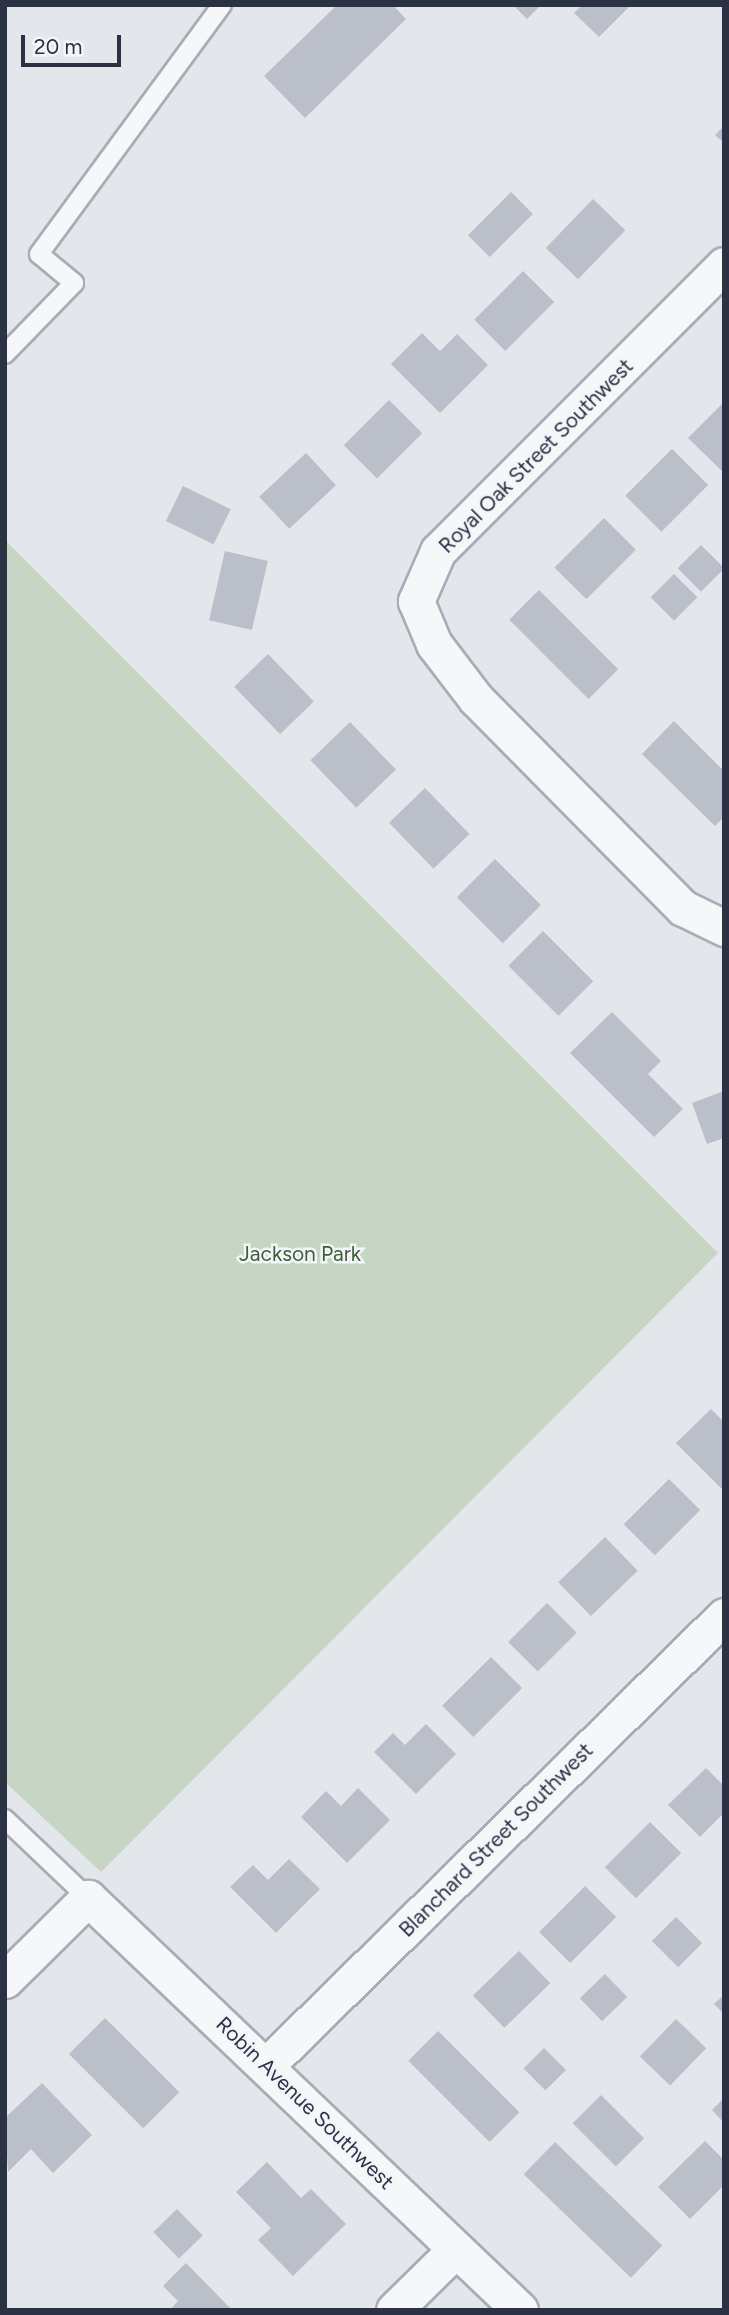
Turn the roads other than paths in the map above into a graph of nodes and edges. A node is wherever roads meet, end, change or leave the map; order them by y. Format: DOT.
graph roads {
  1 [pos="222,5"];
  2 [pos="724,265"];
  3 [pos="5,355"];
  4 [pos="724,928"];
  5 [pos="724,1616"];
  6 [pos="5,1819"];
  7 [pos="88,1898"];
  8 [pos="5,1980"];
  9 [pos="268,2064"];
  10 [pos="456,2249"];
  11 [pos="394,2310"];
  12 [pos="520,2310"];
  1 -- 3 [label="lane"];
  2 -- 4 [label="street, Royal Oak Street Southwest"];
  5 -- 9 [label="street, Blanchard Street Southwest"];
  6 -- 7 [label="lane"];
  7 -- 8 [label="street"];
  7 -- 9 [label="street, Robin Avenue Southwest"];
  9 -- 10 [label="street, Robin Avenue Southwest"];
  10 -- 11 [label="street"];
  10 -- 12 [label="street, Robin Avenue Southwest"];
}
